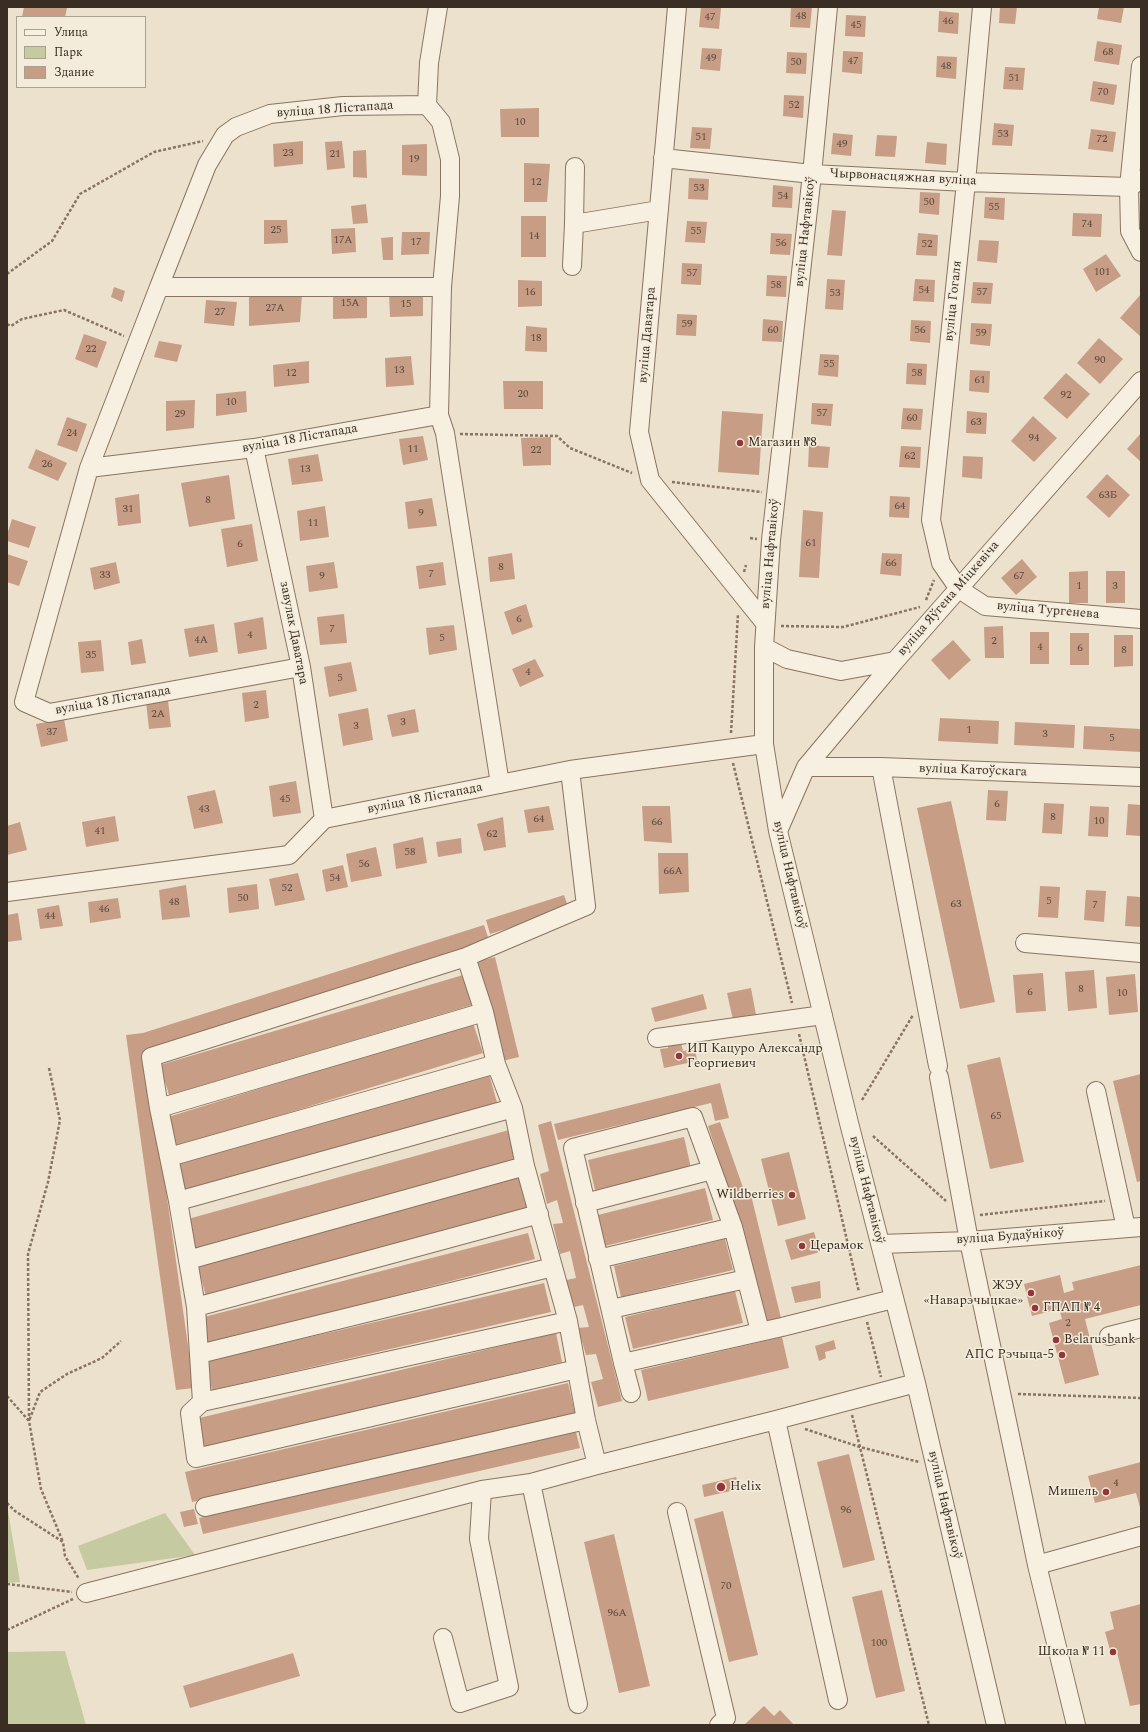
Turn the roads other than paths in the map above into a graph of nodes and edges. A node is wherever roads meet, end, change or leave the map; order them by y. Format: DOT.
graph roads {
  1 [pos="438,7"];
  2 [pos="677,7"];
  3 [pos="828,7"];
  4 [pos="982,7"];
  5 [pos="1141,66"];
  6 [pos="427,105"];
  7 [pos="663,158"];
  8 [pos="575,167"];
  9 [pos="812,174"];
  10 [pos="966,182"];
  11 [pos="1135,183"];
  12 [pos="659,210"];
  13 [pos="574,224"];
  14 [pos="1141,252"];
  15 [pos="572,266"];
  16 [pos="159,287"];
  17 [pos="442,287"];
  18 [pos="1139,386"];
  19 [pos="440,415"];
  20 [pos="254,448"];
  21 [pos="90,468"];
  22 [pos="959,589"];
  23 [pos="1141,619"];
  24 [pos="765,623"];
  25 [pos="764,647"];
  26 [pos="895,661"];
  27 [pos="301,667"];
  28 [pos="764,744"];
  29 [pos="806,767"];
  30 [pos="881,767"];
  31 [pos="570,770"];
  32 [pos="1141,777"];
  33 [pos="500,784"];
  34 [pos="324,820"];
  35 [pos="778,831"];
  36 [pos="7,892"];
  37 [pos="1025,943"];
  38 [pos="1141,953"];
  39 [pos="466,957"];
  40 [pos="484,1012"];
  41 [pos="823,1015"];
  42 [pos="657,1038"];
  43 [pos="496,1064"];
  44 [pos="1096,1091"];
  45 [pos="159,1108"];
  46 [pos="513,1108"];
  47 [pos="168,1157"];
  48 [pos="525,1166"];
  49 [pos="712,1170"];
  50 [pos="178,1201"];
  51 [pos="585,1203"];
  52 [pos="539,1214"];
  53 [pos="733,1227"];
  54 [pos="1133,1228"];
  55 [pos="969,1241"];
  56 [pos="880,1244"];
  57 [pos="598,1259"];
  58 [pos="188,1260"];
  59 [pos="553,1267"];
  60 [pos="746,1278"];
  61 [pos="893,1299"];
  62 [pos="196,1307"];
  63 [pos="611,1309"];
  64 [pos="568,1321"];
  65 [pos="1141,1328"];
  66 [pos="760,1331"];
  67 [pos="1109,1336"];
  68 [pos="199,1354"];
  69 [pos="623,1363"];
  70 [pos="577,1369"];
  71 [pos="916,1383"];
  72 [pos="631,1393"];
  73 [pos="202,1402"];
  74 [pos="586,1420"];
  75 [pos="776,1420"];
  76 [pos="597,1465"];
  77 [pos="531,1483"];
  78 [pos="482,1490"];
  79 [pos="205,1507"];
  80 [pos="677,1512"];
  81 [pos="1141,1536"];
  82 [pos="1037,1565"];
  83 [pos="86,1593"];
  84 [pos="443,1638"];
  85 [pos="838,1700"];
  86 [pos="578,1704"];
  87 [pos="719,1725"];
  88 [pos="996,1725"];
  89 [pos="1076,1725"];
  1 -- 6 [label="street"];
  2 -- 7 [label="street, вуліца Даватара"];
  3 -- 9 [label="street, вуліца Нафтавікоў"];
  4 -- 10 [label="street, вуліца Гогаля"];
  5 -- 11 [label="street"];
  6 -- 16 [label="street, вуліца 18 Лістапада"];
  6 -- 17 [label="street, вуліца 18 Лістапада"];
  7 -- 9 [label="street, Чырвонасцяжная вуліца"];
  7 -- 12 [label="street, вуліца Даватара"];
  8 -- 13 [label="street"];
  9 -- 10 [label="street, Чырвонасцяжная вуліца"];
  9 -- 24 [label="street, вуліца Нафтавікоў"];
  10 -- 11 [label="street, Чырвонасцяжная вуліца"];
  10 -- 22 [label="street, вуліца Гогаля"];
  11 -- 14 [label="street"];
  12 -- 13 [label="street"];
  12 -- 24 [label="street, вуліца Даватара"];
  13 -- 15 [label="street"];
  16 -- 17 [label="street"];
  16 -- 21 [label="street, вуліца 18 Лістапада"];
  17 -- 19 [label="street, вуліца 18 Лістапада"];
  18 -- 22 [label="street, вуліца Яўгена Міцкевіча"];
  19 -- 20 [label="street, вуліца 18 Лістапада"];
  19 -- 33 [label="street, вуліца 18 Лістапада"];
  20 -- 21 [label="street, вуліца 18 Лістапада"];
  20 -- 27 [label="street, завулак Даватара"];
  21 -- 27 [label="street, вуліца 18 Лістапада"];
  22 -- 23 [label="street, вуліца Тургенева"];
  22 -- 26 [label="street, вуліца Яўгена Міцкевіча"];
  24 -- 25 [label="street, вуліца Нафтавікоў"];
  25 -- 26 [label="street"];
  25 -- 28 [label="street, вуліца Нафтавікоў"];
  26 -- 29 [label="street, вуліца Яўгена Міцкевіча"];
  27 -- 34 [label="street, завулак Даватара"];
  28 -- 31 [label="street, вуліца 18 Лістапада"];
  28 -- 35 [label="street, вуліца Нафтавікоў"];
  29 -- 30 [label="street, вуліца Катоўскага"];
  29 -- 35 [label="street, вуліца Яўгена Міцкевіча"];
  30 -- 32 [label="street, вуліца Катоўскага"];
  30 -- 55 [label="street"];
  31 -- 33 [label="street, вуліца 18 Лістапада"];
  31 -- 39 [label="street"];
  33 -- 34 [label="street, вуліца 18 Лістапада"];
  34 -- 36 [label="street"];
  35 -- 41 [label="street, вуліца Нафтавікоў"];
  37 -- 38 [label="street"];
  39 -- 40 [label="street"];
  39 -- 45 [label="street"];
  40 -- 43 [label="street"];
  40 -- 45 [label="street"];
  41 -- 42 [label="street"];
  41 -- 56 [label="street, вуліца Нафтавікоў"];
  43 -- 46 [label="street"];
  43 -- 47 [label="street"];
  44 -- 54 [label="street"];
  45 -- 47 [label="street"];
  46 -- 48 [label="street"];
  46 -- 50 [label="street"];
  47 -- 50 [label="street"];
  48 -- 52 [label="street"];
  48 -- 58 [label="street"];
  49 -- 51 [label="street"];
  49 -- 51 [label="street"];
  49 -- 53 [label="street"];
  50 -- 58 [label="street"];
  51 -- 57 [label="street"];
  52 -- 59 [label="street"];
  52 -- 62 [label="street"];
  53 -- 57 [label="street"];
  53 -- 60 [label="street"];
  54 -- 55 [label="street, вуліца Будаўнікоў"];
  55 -- 56 [label="street, вуліца Будаўнікоў"];
  55 -- 82 [label="street"];
  56 -- 61 [label="street, вуліца Нафтавікоў"];
  57 -- 63 [label="street"];
  58 -- 62 [label="street"];
  59 -- 64 [label="street"];
  59 -- 68 [label="street"];
  60 -- 63 [label="street"];
  60 -- 66 [label="street"];
  61 -- 66 [label="street"];
  61 -- 71 [label="street, вуліца Нафтавікоў"];
  62 -- 68 [label="street"];
  63 -- 69 [label="street"];
  64 -- 70 [label="street"];
  64 -- 73 [label="street"];
  65 -- 67 [label="street"];
  66 -- 69 [label="street"];
  68 -- 73 [label="street"];
  69 -- 72 [label="street"];
  70 -- 73 [label="street"];
  70 -- 74 [label="street"];
  71 -- 75 [label="street"];
  71 -- 88 [label="street, вуліца Нафтавікоў"];
  74 -- 76 [label="street"];
  74 -- 79 [label="street"];
  75 -- 76 [label="street"];
  75 -- 85 [label="street"];
  76 -- 77 [label="street"];
  77 -- 78 [label="street"];
  77 -- 86 [label="street"];
  78 -- 83 [label="street"];
  78 -- 84 [label="street"];
  80 -- 87 [label="street"];
  81 -- 82 [label="street"];
  82 -- 89 [label="street"];
}
